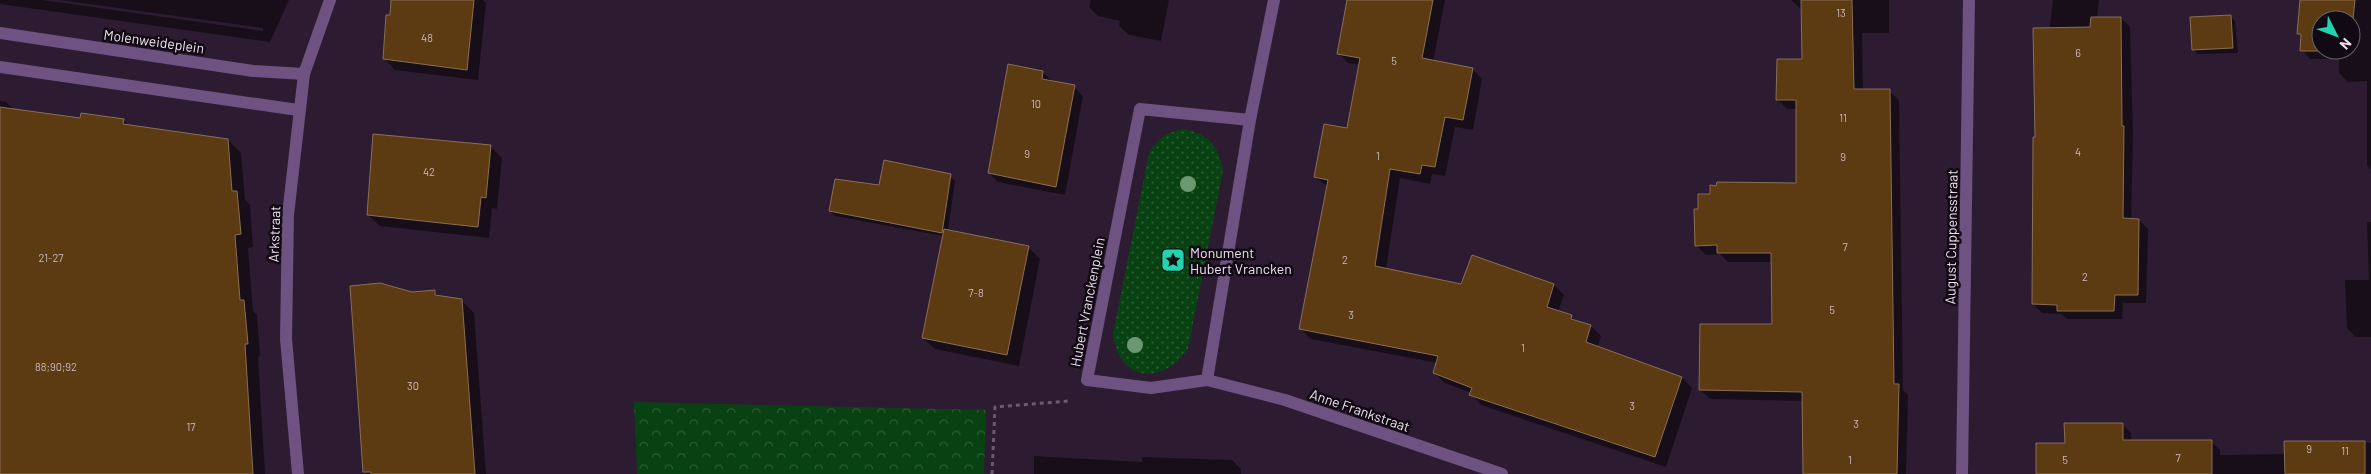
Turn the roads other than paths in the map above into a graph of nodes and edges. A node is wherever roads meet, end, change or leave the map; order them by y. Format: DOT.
graph roads {
  1 [pos="330,0"];
  2 [pos="1274,0"];
  3 [pos="1969,0"];
  4 [pos="0,33"];
  5 [pos="0,67"];
  6 [pos="304,74"];
  7 [pos="298,110"];
  8 [pos="1250,120"];
  9 [pos="1207,380"];
  10 [pos="298,474"];
  11 [pos="1502,474"];
  12 [pos="1962,474"];
  1 -- 6 [label="street, Arkstraat"];
  2 -- 8 [label="street"];
  3 -- 12 [label="street, August Cuppensstraat"];
  4 -- 6 [label="street, Molenweideplein"];
  5 -- 7 [label="street"];
  6 -- 7 [label="street, Arkstraat"];
  7 -- 10 [label="street, Arkstraat"];
  8 -- 9 [label="street"];
  8 -- 9 [label="street, Hubert Vranckenplein"];
  9 -- 11 [label="street, Anne Frankstraat"];
}
